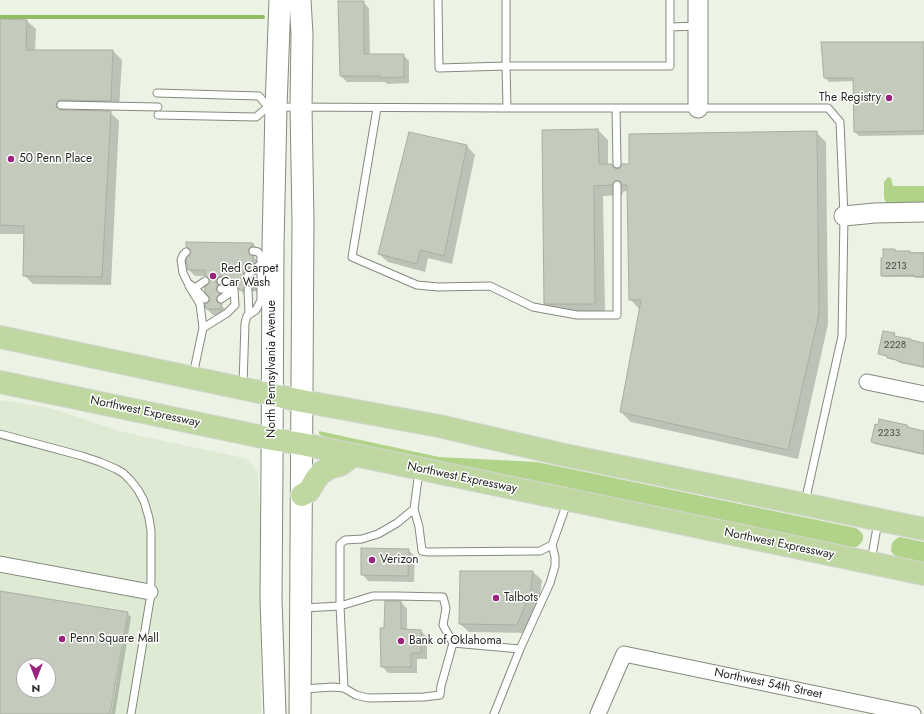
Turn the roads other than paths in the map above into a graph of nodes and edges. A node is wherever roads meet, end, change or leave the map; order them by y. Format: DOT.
graph roads {
  1 [pos="280,0"];
  2 [pos="300,0"];
  3 [pos="438,0"];
  4 [pos="506,0"];
  5 [pos="670,0"];
  6 [pos="698,0"];
  7 [pos="698,26"];
  8 [pos="670,27"];
  9 [pos="506,66"];
  10 [pos="157,93"];
  11 [pos="61,105"];
  12 [pos="158,107"];
  13 [pos="272,107"];
  14 [pos="301,107"];
  15 [pos="378,108"];
  16 [pos="507,108"];
  17 [pos="616,108"];
  18 [pos="698,108"];
  19 [pos="158,115"];
  20 [pos="617,164"];
  21 [pos="617,185"];
  22 [pos="924,212"];
  23 [pos="844,216"];
  24 [pos="253,251"];
  25 [pos="186,252"];
  26 [pos="261,264"];
  27 [pos="248,275"];
  28 [pos="205,280"];
  29 [pos="221,281"];
  30 [pos="188,283"];
  31 [pos="195,288"];
  32 [pos="205,289"];
  33 [pos="221,289"];
  34 [pos="234,290"];
  35 [pos="248,290"];
  36 [pos="205,299"];
  37 [pos="221,299"];
  38 [pos="249,314"];
  39 [pos="203,328"];
  40 [pos="0,337"];
  41 [pos="193,377"];
  42 [pos="0,382"];
  43 [pos="867,382"];
  44 [pos="243,388"];
  45 [pos="272,394"];
  46 [pos="924,394"];
  47 [pos="302,401"];
  48 [pos="0,434"];
  49 [pos="272,439"];
  50 [pos="302,444"];
  51 [pos="354,455"];
  52 [pos="419,469"];
  53 [pos="302,496"];
  54 [pos="568,500"];
  55 [pos="805,504"];
  56 [pos="414,509"];
  57 [pos="879,519"];
  58 [pos="924,529"];
  59 [pos="552,545"];
  60 [pos="870,563"];
  61 [pos="0,564"];
  62 [pos="924,574"];
  63 [pos="150,592"];
  64 [pos="340,606"];
  65 [pos="302,608"];
  66 [pos="453,643"];
  67 [pos="520,649"];
  68 [pos="344,688"];
  69 [pos="301,689"];
  70 [pos="131,714"];
  71 [pos="275,714"];
  72 [pos="300,714"];
  73 [pos="494,714"];
  74 [pos="598,714"];
  75 [pos="913,714"];
  1 -- 13 [label="main road, North Pennsylvania Avenue"];
  2 -- 14 [label="main road"];
  3 -- 9 [label="lane"];
  4 -- 9 [label="lane"];
  5 -- 8 [label="lane"];
  6 -- 7 [label="street"];
  7 -- 8 [label="lane"];
  7 -- 18 [label="street"];
  8 -- 9 [label="lane"];
  9 -- 16 [label="lane"];
  10 -- 13 [label="lane"];
  11 -- 12 [label="lane"];
  13 -- 14 [label="lane"];
  13 -- 19 [label="lane"];
  13 -- 45 [label="main road, North Pennsylvania Avenue"];
  14 -- 15 [label="lane"];
  14 -- 47 [label="main road"];
  15 -- 16 [label="lane"];
  15 -- 21 [label="lane"];
  16 -- 17 [label="lane"];
  17 -- 18 [label="lane"];
  17 -- 20 [label="lane"];
  18 -- 23 [label="lane"];
  22 -- 23 [label="street"];
  23 -- 55 [label="lane"];
  24 -- 26 [label="lane"];
  25 -- 30 [label="lane"];
  26 -- 27 [label="lane"];
  26 -- 38 [label="lane"];
  28 -- 31 [label="lane"];
  29 -- 34 [label="lane"];
  30 -- 31 [label="lane"];
  30 -- 39 [label="lane"];
  31 -- 32 [label="lane"];
  31 -- 36 [label="lane"];
  33 -- 34 [label="lane"];
  34 -- 37 [label="lane"];
  34 -- 39 [label="lane"];
  35 -- 38 [label="lane"];
  38 -- 44 [label="lane"];
  39 -- 41 [label="lane"];
  40 -- 41 [label="highway"];
  41 -- 44 [label="highway"];
  42 -- 49 [label="highway, Northwest Expressway"];
  43 -- 46 [label="street"];
  44 -- 45 [label="highway"];
  45 -- 47 [label="highway"];
  45 -- 49 [label="main road, North Pennsylvania Avenue"];
  47 -- 50 [label="main road"];
  47 -- 55 [label="highway"];
  48 -- 63 [label="lane"];
  49 -- 50 [label="highway, Northwest Expressway"];
  49 -- 71 [label="main road, North Pennsylvania Avenue"];
  50 -- 51 [label="highway, Northwest Expressway"];
  50 -- 53 [label="main road"];
  51 -- 52 [label="highway, Northwest Expressway"];
  51 -- 53 [label="highway"];
  52 -- 54 [label="highway, Northwest Expressway"];
  52 -- 56 [label="lane"];
  53 -- 65 [label="main road"];
  54 -- 59 [label="lane"];
  54 -- 60 [label="highway, Northwest Expressway"];
  55 -- 57 [label="highway"];
  56 -- 59 [label="lane"];
  56 -- 64 [label="lane"];
  57 -- 58 [label="highway"];
  57 -- 60 [label="lane"];
  59 -- 67 [label="lane"];
  60 -- 62 [label="highway, Northwest Expressway"];
  61 -- 63 [label="street"];
  63 -- 70 [label="lane"];
  64 -- 65 [label="lane"];
  64 -- 66 [label="lane"];
  64 -- 68 [label="lane"];
  65 -- 69 [label="main road"];
  66 -- 67 [label="lane"];
  66 -- 68 [label="lane"];
  67 -- 73 [label="lane"];
  68 -- 69 [label="lane"];
  69 -- 72 [label="main road"];
  74 -- 75 [label="street, Northwest 54th Street"];
}
